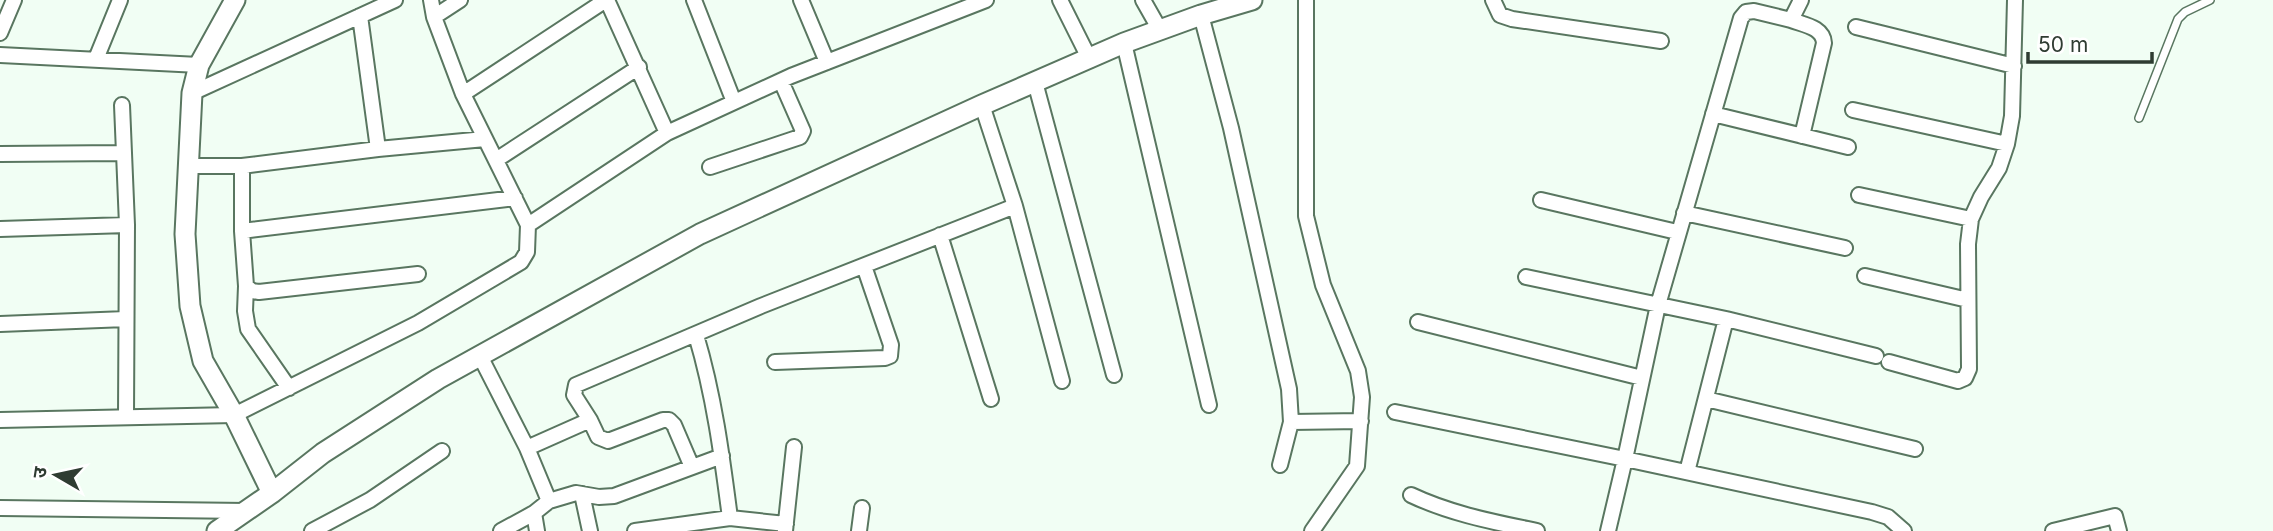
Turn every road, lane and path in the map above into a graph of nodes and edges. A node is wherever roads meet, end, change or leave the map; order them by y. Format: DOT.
graph roads {
  1 [pos="15,0"];
  2 [pos="120,0"];
  3 [pos="235,0"];
  4 [pos="395,0"];
  5 [pos="432,0"];
  6 [pos="460,0"];
  7 [pos="606,0"];
  8 [pos="694,0"];
  9 [pos="801,0"];
  10 [pos="986,0"];
  11 [pos="1059,0"];
  12 [pos="1143,0"];
  13 [pos="1252,0"];
  14 [pos="1306,0"];
  15 [pos="1493,0"];
  16 [pos="1801,0"];
  17 [pos="2015,0"];
  18 [pos="2210,0"];
  19 [pos="970,3"];
  20 [pos="1210,8"];
  21 [pos="360,16"];
  22 [pos="434,17"];
  23 [pos="1791,20"];
  24 [pos="1856,27"];
  25 [pos="1160,30"];
  26 [pos="0,33"];
  27 [pos="1661,41"];
  28 [pos="1125,43"];
  29 [pos="0,55"];
  30 [pos="96,59"];
  31 [pos="1090,60"];
  32 [pos="827,62"];
  33 [pos="199,65"];
  34 [pos="2014,66"];
  35 [pos="639,67"];
  36 [pos="781,81"];
  37 [pos="1034,82"];
  38 [pos="192,93"];
  39 [pos="463,94"];
  40 [pos="734,103"];
  41 [pos="122,105"];
  42 [pos="982,105"];
  43 [pos="1853,110"];
  44 [pos="1713,114"];
  45 [pos="2139,118"];
  46 [pos="667,133"];
  47 [pos="1802,136"];
  48 [pos="485,139"];
  49 [pos="2007,144"];
  50 [pos="1848,147"];
  51 [pos="378,149"];
  52 [pos="123,153"];
  53 [pos="0,154"];
  54 [pos="496,160"];
  55 [pos="188,166"];
  56 [pos="242,166"];
  57 [pos="710,167"];
  58 [pos="1859,195"];
  59 [pos="515,198"];
  60 [pos="1541,200"];
  61 [pos="1015,206"];
  62 [pos="1684,213"];
  63 [pos="1971,219"];
  64 [pos="127,225"];
  65 [pos="528,225"];
  66 [pos="0,229"];
  67 [pos="242,231"];
  68 [pos="1677,232"];
  69 [pos="940,235"];
  70 [pos="1846,248"];
  71 [pos="864,266"];
  72 [pos="418,274"];
  73 [pos="1865,276"];
  74 [pos="1526,277"];
  75 [pos="246,286"];
  76 [pos="1968,300"];
  77 [pos="1658,304"];
  78 [pos="126,319"];
  79 [pos="1726,319"];
  80 [pos="1418,322"];
  81 [pos="0,324"];
  82 [pos="696,335"];
  83 [pos="480,356"];
  84 [pos="775,362"];
  85 [pos="1114,375"];
  86 [pos="1642,378"];
  87 [pos="1062,381"];
  88 [pos="289,387"];
  89 [pos="991,399"];
  90 [pos="1706,399"];
  91 [pos="1209,405"];
  92 [pos="1395,412"];
  93 [pos="234,415"];
  94 [pos="126,417"];
  95 [pos="0,420"];
  96 [pos="590,421"];
  97 [pos="1361,421"];
  98 [pos="1291,422"];
  99 [pos="794,447"];
  100 [pos="527,448"];
  101 [pos="1915,449"];
  102 [pos="442,451"];
  103 [pos="722,456"];
  104 [pos="1625,459"];
  105 [pos="1280,465"];
  106 [pos="692,467"];
  107 [pos="1687,472"];
  108 [pos="272,493"];
  109 [pos="582,494"];
  110 [pos="1411,495"];
  111 [pos="549,500"];
  112 [pos="0,508"];
  113 [pos="862,508"];
  114 [pos="247,511"];
  115 [pos="534,513"];
  116 [pos="730,519"];
  117 [pos="785,528"];
  118 [pos="217,531"];
  119 [pos="312,531"];
  120 [pos="501,531"];
  121 [pos="537,531"];
  122 [pos="590,531"];
  123 [pos="635,531"];
  124 [pos="859,531"];
  125 [pos="1312,531"];
  126 [pos="1537,531"];
  127 [pos="1608,531"];
  128 [pos="1904,531"];
  129 [pos="2053,531"];
  130 [pos="2119,531"];
  1 -- 26 [label="street"];
  2 -- 30 [label="street"];
  3 -- 33 [label="street"];
  4 -- 21 [label="street"];
  5 -- 22 [label="street"];
  6 -- 22 [label="street"];
  7 -- 35 [label="street"];
  7 -- 39 [label="street"];
  8 -- 40 [label="street"];
  9 -- 32 [label="street"];
  10 -- 19 [label="street"];
  11 -- 31 [label="street"];
  12 -- 25 [label="street"];
  13 -- 20 [label="street"];
  14 -- 97 [label="street"];
  15 -- 27 [label="street"];
  16 -- 23 [label="street"];
  17 -- 34 [label="street"];
  18 -- 45 [label="lane"];
  19 -- 32 [label="street"];
  20 -- 25 [label="street"];
  20 -- 98 [label="street"];
  21 -- 38 [label="street"];
  21 -- 51 [label="street"];
  22 -- 39 [label="street"];
  23 -- 44 [label="street"];
  23 -- 47 [label="street"];
  24 -- 34 [label="street"];
  25 -- 28 [label="street"];
  28 -- 31 [label="street"];
  28 -- 91 [label="street"];
  29 -- 30 [label="street"];
  30 -- 33 [label="street"];
  31 -- 37 [label="street"];
  32 -- 36 [label="street"];
  33 -- 38 [label="street"];
  34 -- 49 [label="street"];
  35 -- 46 [label="street"];
  35 -- 54 [label="street"];
  36 -- 40 [label="street"];
  36 -- 57 [label="street"];
  37 -- 42 [label="street"];
  37 -- 85 [label="street"];
  38 -- 55 [label="street"];
  39 -- 48 [label="street"];
  40 -- 46 [label="street"];
  41 -- 52 [label="street"];
  42 -- 61 [label="street"];
  42 -- 83 [label="street"];
  43 -- 49 [label="street"];
  44 -- 47 [label="street"];
  44 -- 62 [label="street"];
  46 -- 65 [label="street"];
  47 -- 50 [label="street"];
  48 -- 51 [label="street"];
  48 -- 54 [label="street"];
  49 -- 63 [label="street"];
  51 -- 56 [label="street"];
  52 -- 53 [label="street"];
  52 -- 64 [label="street"];
  54 -- 59 [label="street"];
  55 -- 56 [label="street"];
  55 -- 93 [label="street"];
  56 -- 67 [label="street"];
  58 -- 63 [label="street"];
  59 -- 65 [label="street"];
  59 -- 67 [label="street"];
  60 -- 68 [label="street"];
  61 -- 69 [label="street"];
  61 -- 87 [label="street"];
  62 -- 68 [label="street"];
  62 -- 70 [label="street"];
  63 -- 76 [label="street"];
  64 -- 66 [label="street"];
  64 -- 78 [label="street"];
  65 -- 88 [label="street"];
  67 -- 75 [label="street"];
  68 -- 77 [label="street"];
  69 -- 71 [label="street"];
  69 -- 89 [label="street"];
  71 -- 82 [label="street"];
  71 -- 84 [label="street"];
  72 -- 75 [label="street"];
  73 -- 76 [label="street"];
  74 -- 77 [label="street"];
  75 -- 88 [label="street"];
  76 -- 79 [label="street"];
  77 -- 79 [label="street"];
  77 -- 86 [label="street"];
  78 -- 81 [label="street"];
  78 -- 94 [label="street"];
  79 -- 90 [label="street"];
  80 -- 86 [label="street"];
  82 -- 96 [label="street"];
  82 -- 103 [label="street"];
  83 -- 100 [label="street"];
  83 -- 108 [label="street"];
  86 -- 104 [label="street"];
  88 -- 93 [label="street"];
  90 -- 101 [label="street"];
  90 -- 107 [label="street"];
  92 -- 104 [label="street"];
  93 -- 94 [label="street"];
  93 -- 108 [label="street"];
  94 -- 95 [label="street"];
  96 -- 100 [label="street"];
  96 -- 106 [label="street"];
  97 -- 98 [label="street"];
  97 -- 125 [label="street"];
  98 -- 105 [label="street"];
  99 -- 117 [label="street"];
  100 -- 111 [label="street"];
  102 -- 119 [label="street"];
  103 -- 106 [label="street"];
  103 -- 116 [label="street"];
  104 -- 107 [label="street"];
  104 -- 127 [label="street"];
  106 -- 109 [label="street"];
  107 -- 128 [label="street"];
  108 -- 114 [label="street"];
  109 -- 111 [label="street"];
  109 -- 122 [label="street"];
  110 -- 126 [label="street"];
  111 -- 115 [label="street"];
  112 -- 114 [label="street"];
  113 -- 124 [label="street"];
  114 -- 118 [label="street"];
  115 -- 120 [label="street"];
  115 -- 121 [label="street"];
  116 -- 117 [label="street"];
  116 -- 123 [label="street"];
  129 -- 130 [label="street"];
}
